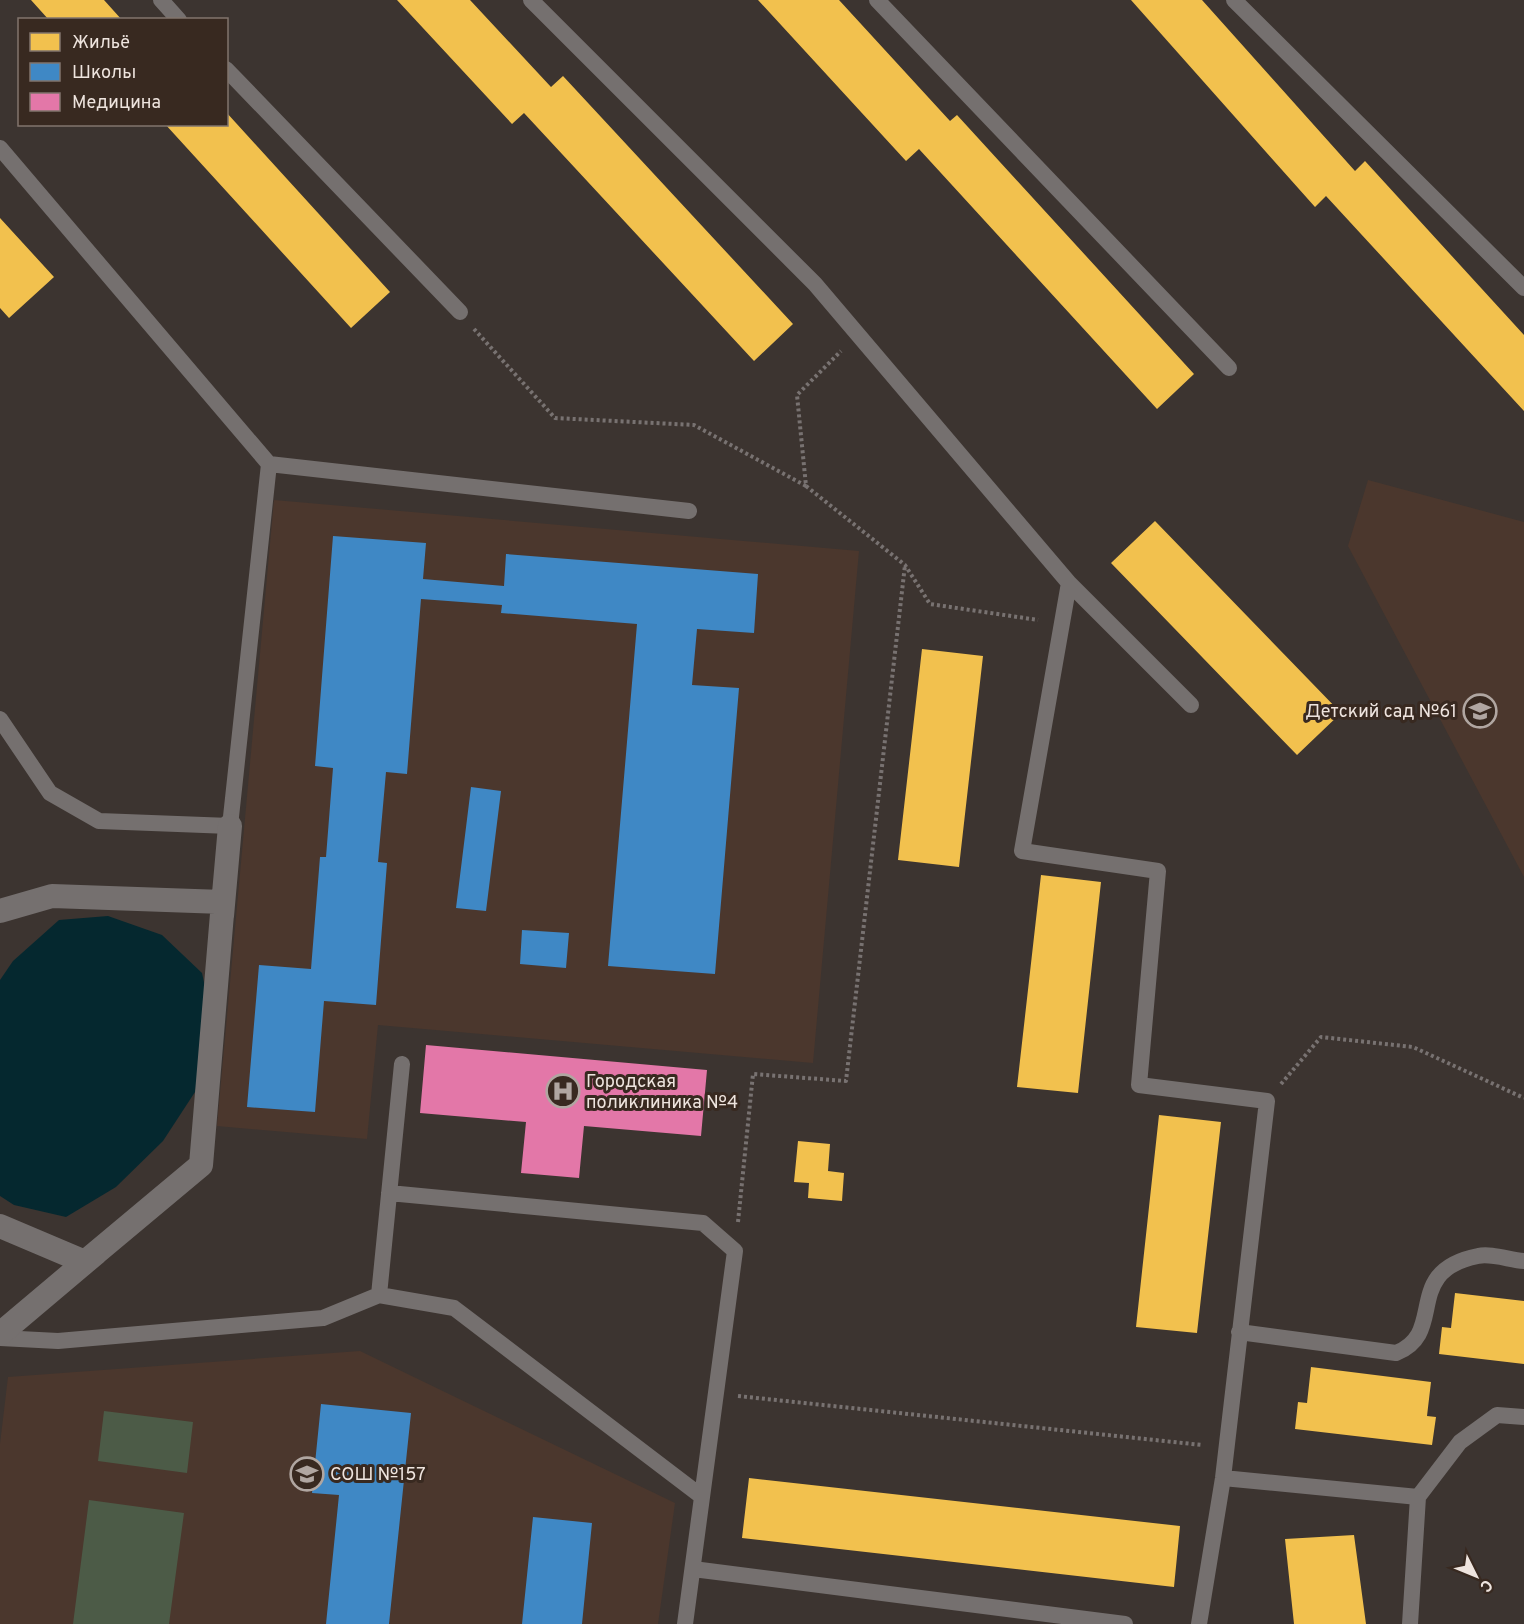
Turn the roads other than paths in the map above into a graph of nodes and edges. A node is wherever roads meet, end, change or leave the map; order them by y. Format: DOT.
graph roads {
  1 [pos="161,0"];
  2 [pos="531,0"];
  3 [pos="877,0"];
  4 [pos="1234,0"];
  5 [pos="177,18"];
  6 [pos="228,71"];
  7 [pos="0,148"];
  8 [pos="1524,288"];
  9 [pos="459,312"];
  10 [pos="1229,368"];
  11 [pos="269,464"];
  12 [pos="690,511"];
  13 [pos="1069,583"];
  14 [pos="1191,705"];
  15 [pos="0,719"];
  16 [pos="230,826"];
  17 [pos="224,903"];
  18 [pos="0,911"];
  19 [pos="402,1064"];
  20 [pos="390,1193"];
  21 [pos="0,1226"];
  22 [pos="85,1262"];
  23 [pos="1524,1262"];
  24 [pos="379,1295"];
  25 [pos="1239,1332"];
  26 [pos="0,1336"];
  27 [pos="1524,1417"];
  28 [pos="1223,1478"];
  29 [pos="701,1496"];
  30 [pos="1418,1497"];
  31 [pos="693,1569"];
  32 [pos="685,1624"];
  33 [pos="1125,1624"];
  34 [pos="1199,1624"];
  35 [pos="1410,1624"];
  1 -- 5 [label="lane"];
  2 -- 13 [label="lane"];
  3 -- 10 [label="lane"];
  4 -- 8 [label="lane"];
  6 -- 9 [label="lane"];
  7 -- 11 [label="lane"];
  11 -- 12 [label="lane"];
  11 -- 16 [label="lane"];
  13 -- 14 [label="lane"];
  13 -- 25 [label="lane"];
  15 -- 16 [label="lane"];
  16 -- 17 [label="street"];
  17 -- 18 [label="street"];
  17 -- 22 [label="street"];
  19 -- 20 [label="lane"];
  20 -- 24 [label="lane"];
  20 -- 29 [label="lane"];
  21 -- 22 [label="street"];
  22 -- 26 [label="street"];
  23 -- 25 [label="lane"];
  24 -- 26 [label="lane"];
  24 -- 29 [label="lane"];
  25 -- 28 [label="lane"];
  27 -- 30 [label="lane"];
  28 -- 30 [label="lane"];
  28 -- 34 [label="lane"];
  29 -- 31 [label="lane"];
  30 -- 35 [label="lane"];
  31 -- 32 [label="lane"];
  31 -- 33 [label="lane"];
}
